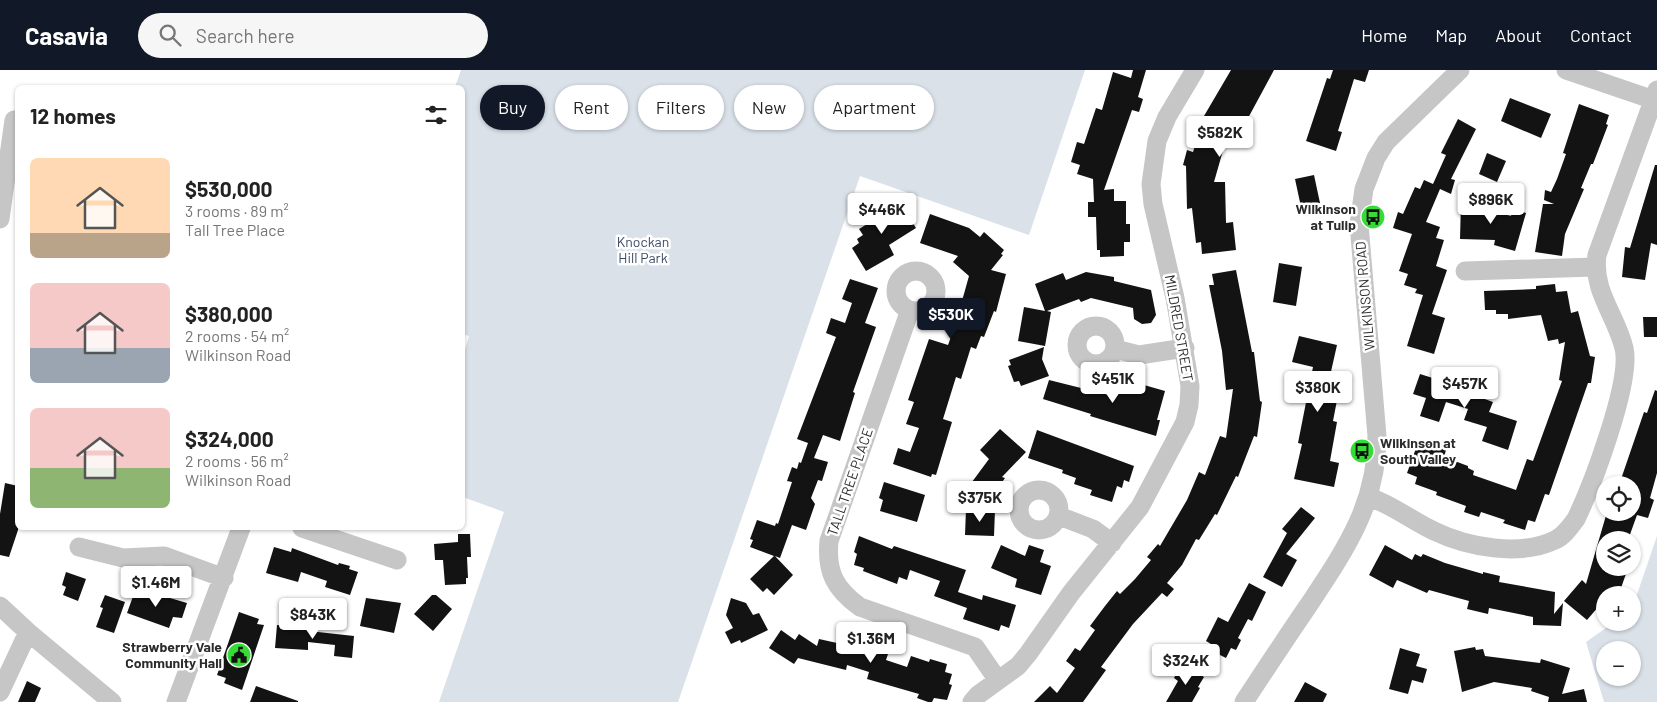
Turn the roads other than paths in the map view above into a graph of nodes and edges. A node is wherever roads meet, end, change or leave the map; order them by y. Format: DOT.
graph roads {
  1 [pos="1195,70"];
  2 [pos="1460,70"];
  3 [pos="1566,70"];
  4 [pos="1655,97"];
  5 [pos="14,120"];
  6 [pos="0,219"];
  7 [pos="1595,266"];
  8 [pos="1465,271"];
  9 [pos="910,310"];
  10 [pos="1185,348"];
  11 [pos="1115,349"];
  12 [pos="1369,497"];
  13 [pos="1059,516"];
  14 [pos="240,530"];
  15 [pos="308,530"];
  16 [pos="1112,543"];
  17 [pos="79,547"];
  18 [pos="397,560"];
  19 [pos="224,578"];
  20 [pos="0,606"];
  21 [pos="28,632"];
  22 [pos="997,679"];
  23 [pos="0,692"];
  24 [pos="112,702"];
  25 [pos="176,702"];
  26 [pos="972,702"];
  27 [pos="1244,702"];
  1 -- 10 [label="street, MILDRED STREET"];
  2 -- 12 [label="street, WILKINSON ROAD"];
  3 -- 4 [label="street"];
  4 -- 7 [label="street"];
  5 -- 6 [label="street"];
  7 -- 8 [label="street"];
  7 -- 12 [label="street"];
  9 -- 22 [label="street, TALL TREE PLACE"];
  10 -- 11 [label="street"];
  10 -- 16 [label="street, MILDRED STREET"];
  12 -- 27 [label="street, WILKINSON ROAD"];
  13 -- 16 [label="street"];
  14 -- 19 [label="street"];
  15 -- 18 [label="street"];
  16 -- 22 [label="street, MILDRED STREET"];
  17 -- 19 [label="street"];
  19 -- 25 [label="street"];
  20 -- 21 [label="street"];
  21 -- 23 [label="street"];
  21 -- 24 [label="street"];
  22 -- 26 [label="street, MILDRED STREET"];
}
